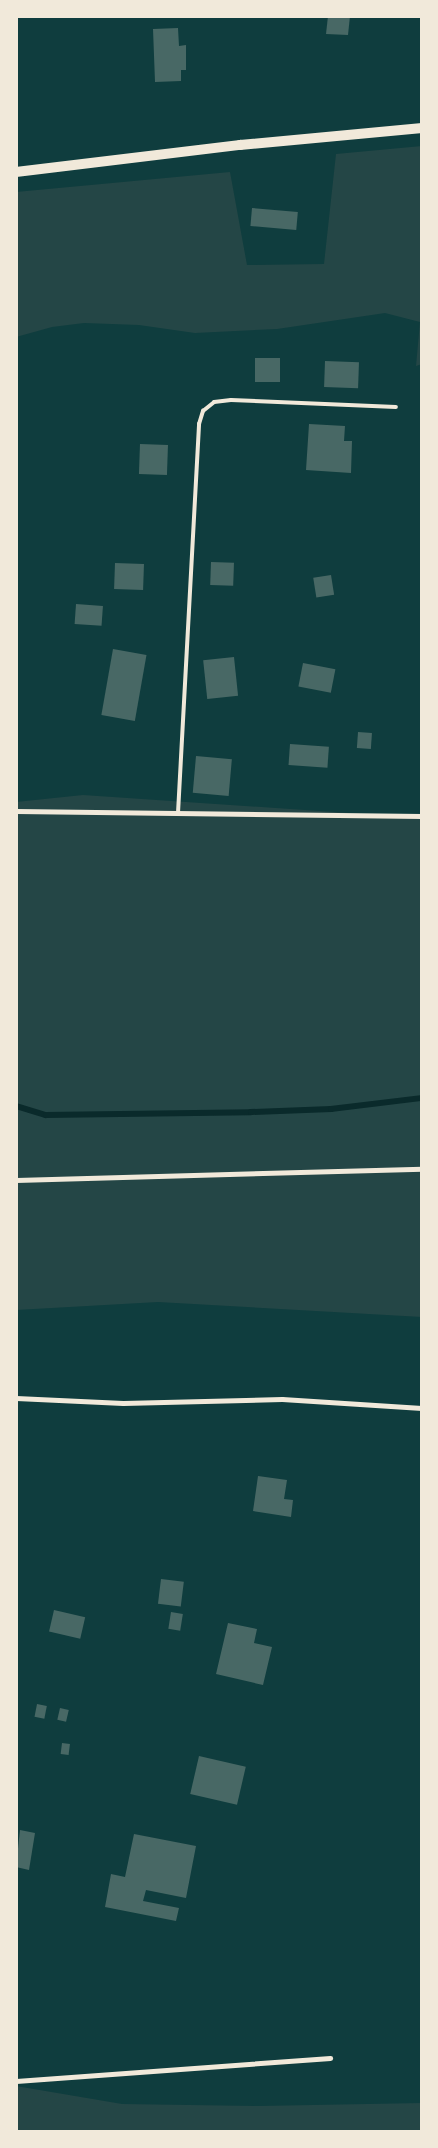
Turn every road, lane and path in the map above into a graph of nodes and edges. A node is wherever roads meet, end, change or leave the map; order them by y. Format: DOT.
graph roads {
  1 [pos="422,128"];
  2 [pos="16,172"];
  3 [pos="396,407"];
  4 [pos="16,811"];
  5 [pos="178,813"];
  6 [pos="422,816"];
  7 [pos="422,1169"];
  8 [pos="16,1180"];
  9 [pos="16,1398"];
  10 [pos="422,1408"];
  11 [pos="330,2058"];
  12 [pos="16,2081"];
  1 -- 2 [label="main road"];
  3 -- 5 [label="lane"];
  4 -- 5 [label="street"];
  5 -- 6 [label="street"];
  7 -- 8 [label="street"];
  9 -- 10 [label="street"];
  11 -- 12 [label="street"];
}
